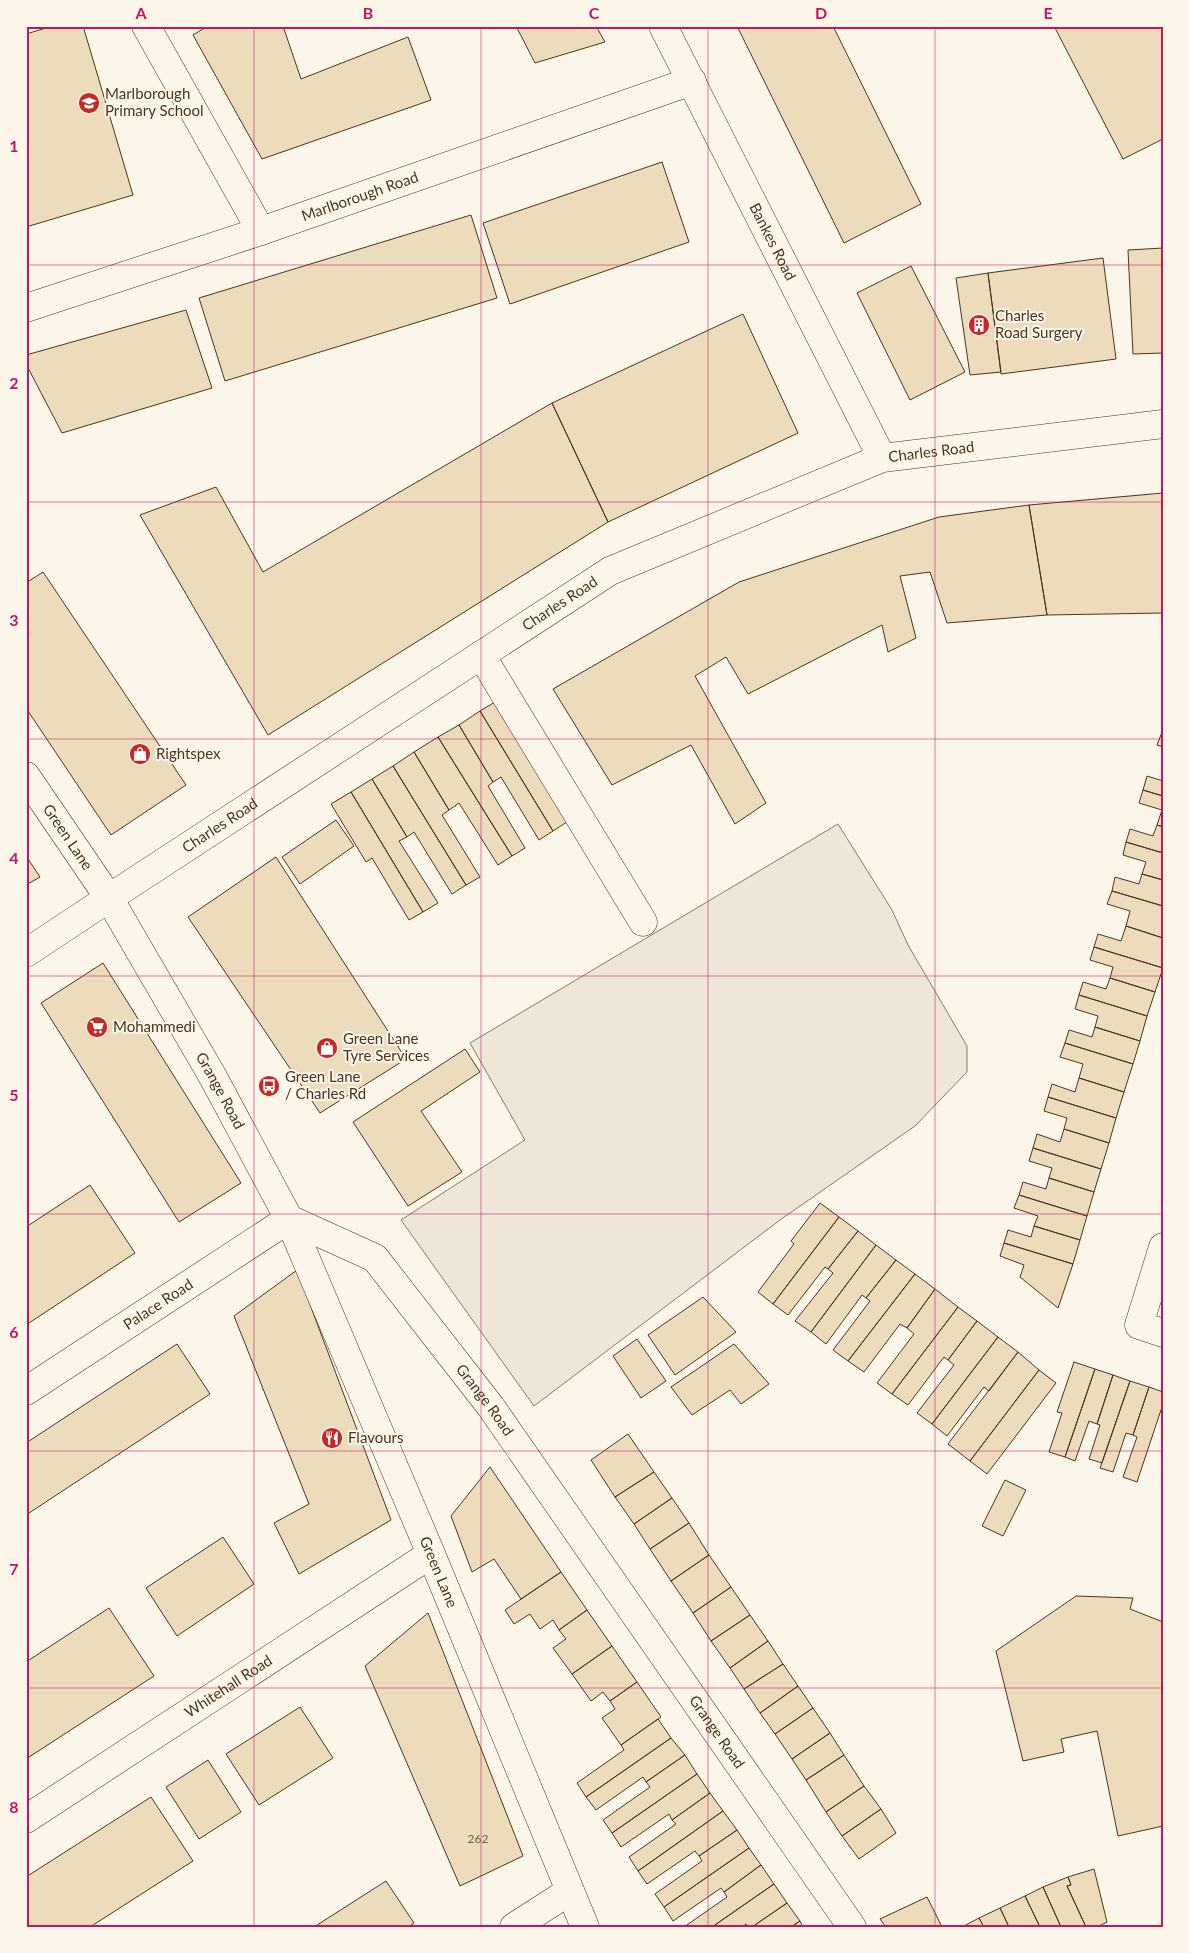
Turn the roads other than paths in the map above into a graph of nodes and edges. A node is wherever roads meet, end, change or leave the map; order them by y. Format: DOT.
graph roads {
  1 [pos="146,26"];
  2 [pos="663,26"];
  3 [pos="692,81"];
  4 [pos="261,231"];
  5 [pos="26,308"];
  6 [pos="1163,424"];
  7 [pos="882,458"];
  8 [pos="481,655"];
  9 [pos="26,776"];
  10 [pos="109,898"];
  11 [pos="644,922"];
  12 [pos="26,953"];
  13 [pos="289,1219"];
  14 [pos="1163,1247"];
  15 [pos="1163,1333"];
  16 [pos="26,1391"];
  17 [pos="431,1554"];
  18 [pos="26,1819"];
  19 [pos="570,1891"];
  20 [pos="514,1927"];
  21 [pos="584,1927"];
  22 [pos="852,1927"];
  1 -- 4 [label="street"];
  2 -- 3 [label="street, Bankes Road"];
  3 -- 4 [label="street, Marlborough Road"];
  3 -- 7 [label="street, Bankes Road"];
  4 -- 5 [label="street, Marlborough Road"];
  6 -- 7 [label="street, Charles Road"];
  7 -- 8 [label="street, Charles Road"];
  8 -- 10 [label="street, Charles Road"];
  8 -- 11 [label="street"];
  9 -- 10 [label="street, Green Lane"];
  10 -- 12 [label="street, Charles Road"];
  10 -- 13 [label="street, Grange Road"];
  13 -- 16 [label="street, Palace Road"];
  13 -- 17 [label="street, Green Lane"];
  13 -- 22 [label="street, Grange Road"];
  14 -- 15 [label="street"];
  17 -- 18 [label="street, Whitehall Road"];
  17 -- 19 [label="street, Green Lane"];
  19 -- 20 [label="street"];
  19 -- 21 [label="street, Green Lane"];
}
